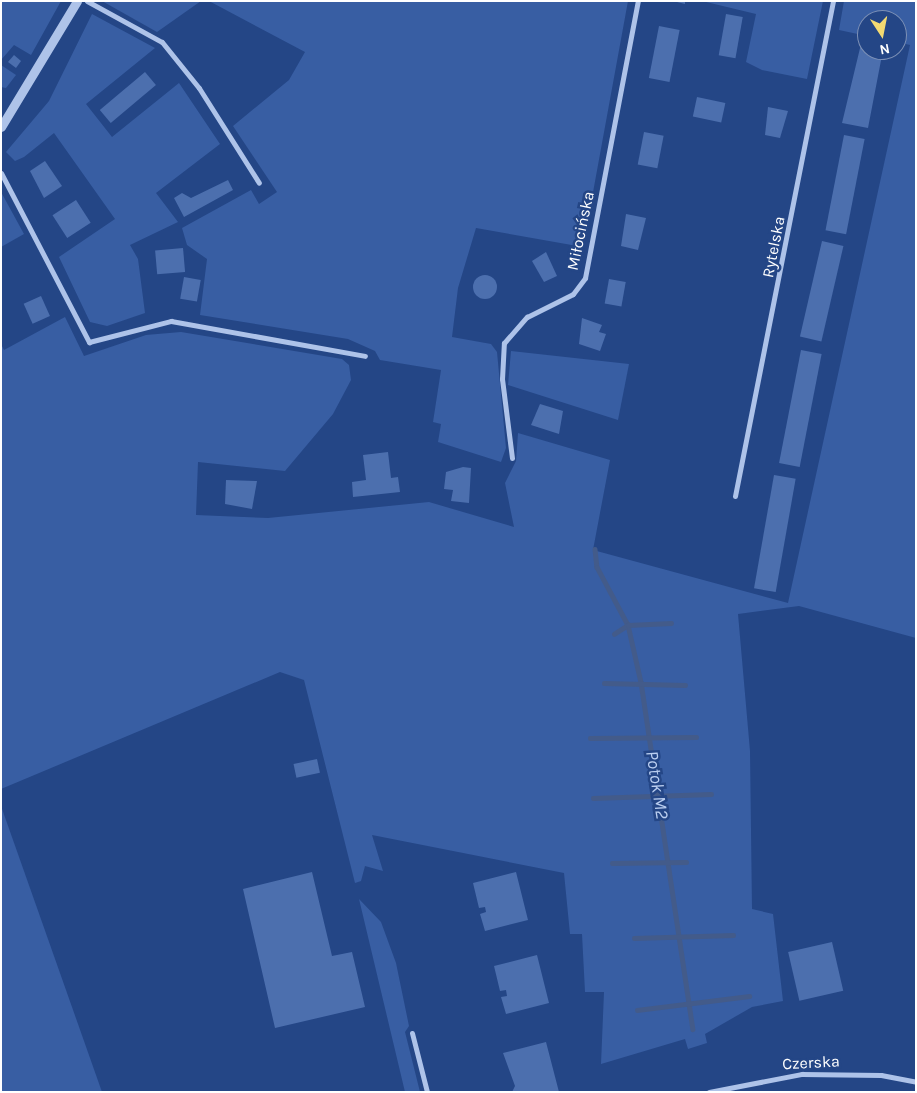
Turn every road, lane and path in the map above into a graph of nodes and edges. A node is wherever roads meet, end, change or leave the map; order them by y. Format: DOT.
graph roads {
  1 [pos="77,1"];
  2 [pos="88,1"];
  3 [pos="638,1"];
  4 [pos="833,1"];
  5 [pos="1,127"];
  6 [pos="1,173"];
  7 [pos="259,183"];
  8 [pos="365,356"];
  9 [pos="512,458"];
  10 [pos="735,496"];
  11 [pos="412,1033"];
  12 [pos="916,1082"];
  13 [pos="427,1092"];
  14 [pos="709,1092"];
  1 -- 5 [label="street"];
  2 -- 7 [label="street"];
  3 -- 9 [label="street, Miłocińska"];
  4 -- 10 [label="street, Rytelska"];
  6 -- 8 [label="street"];
  11 -- 13 [label="street"];
  12 -- 14 [label="street, Czerska"];
}
